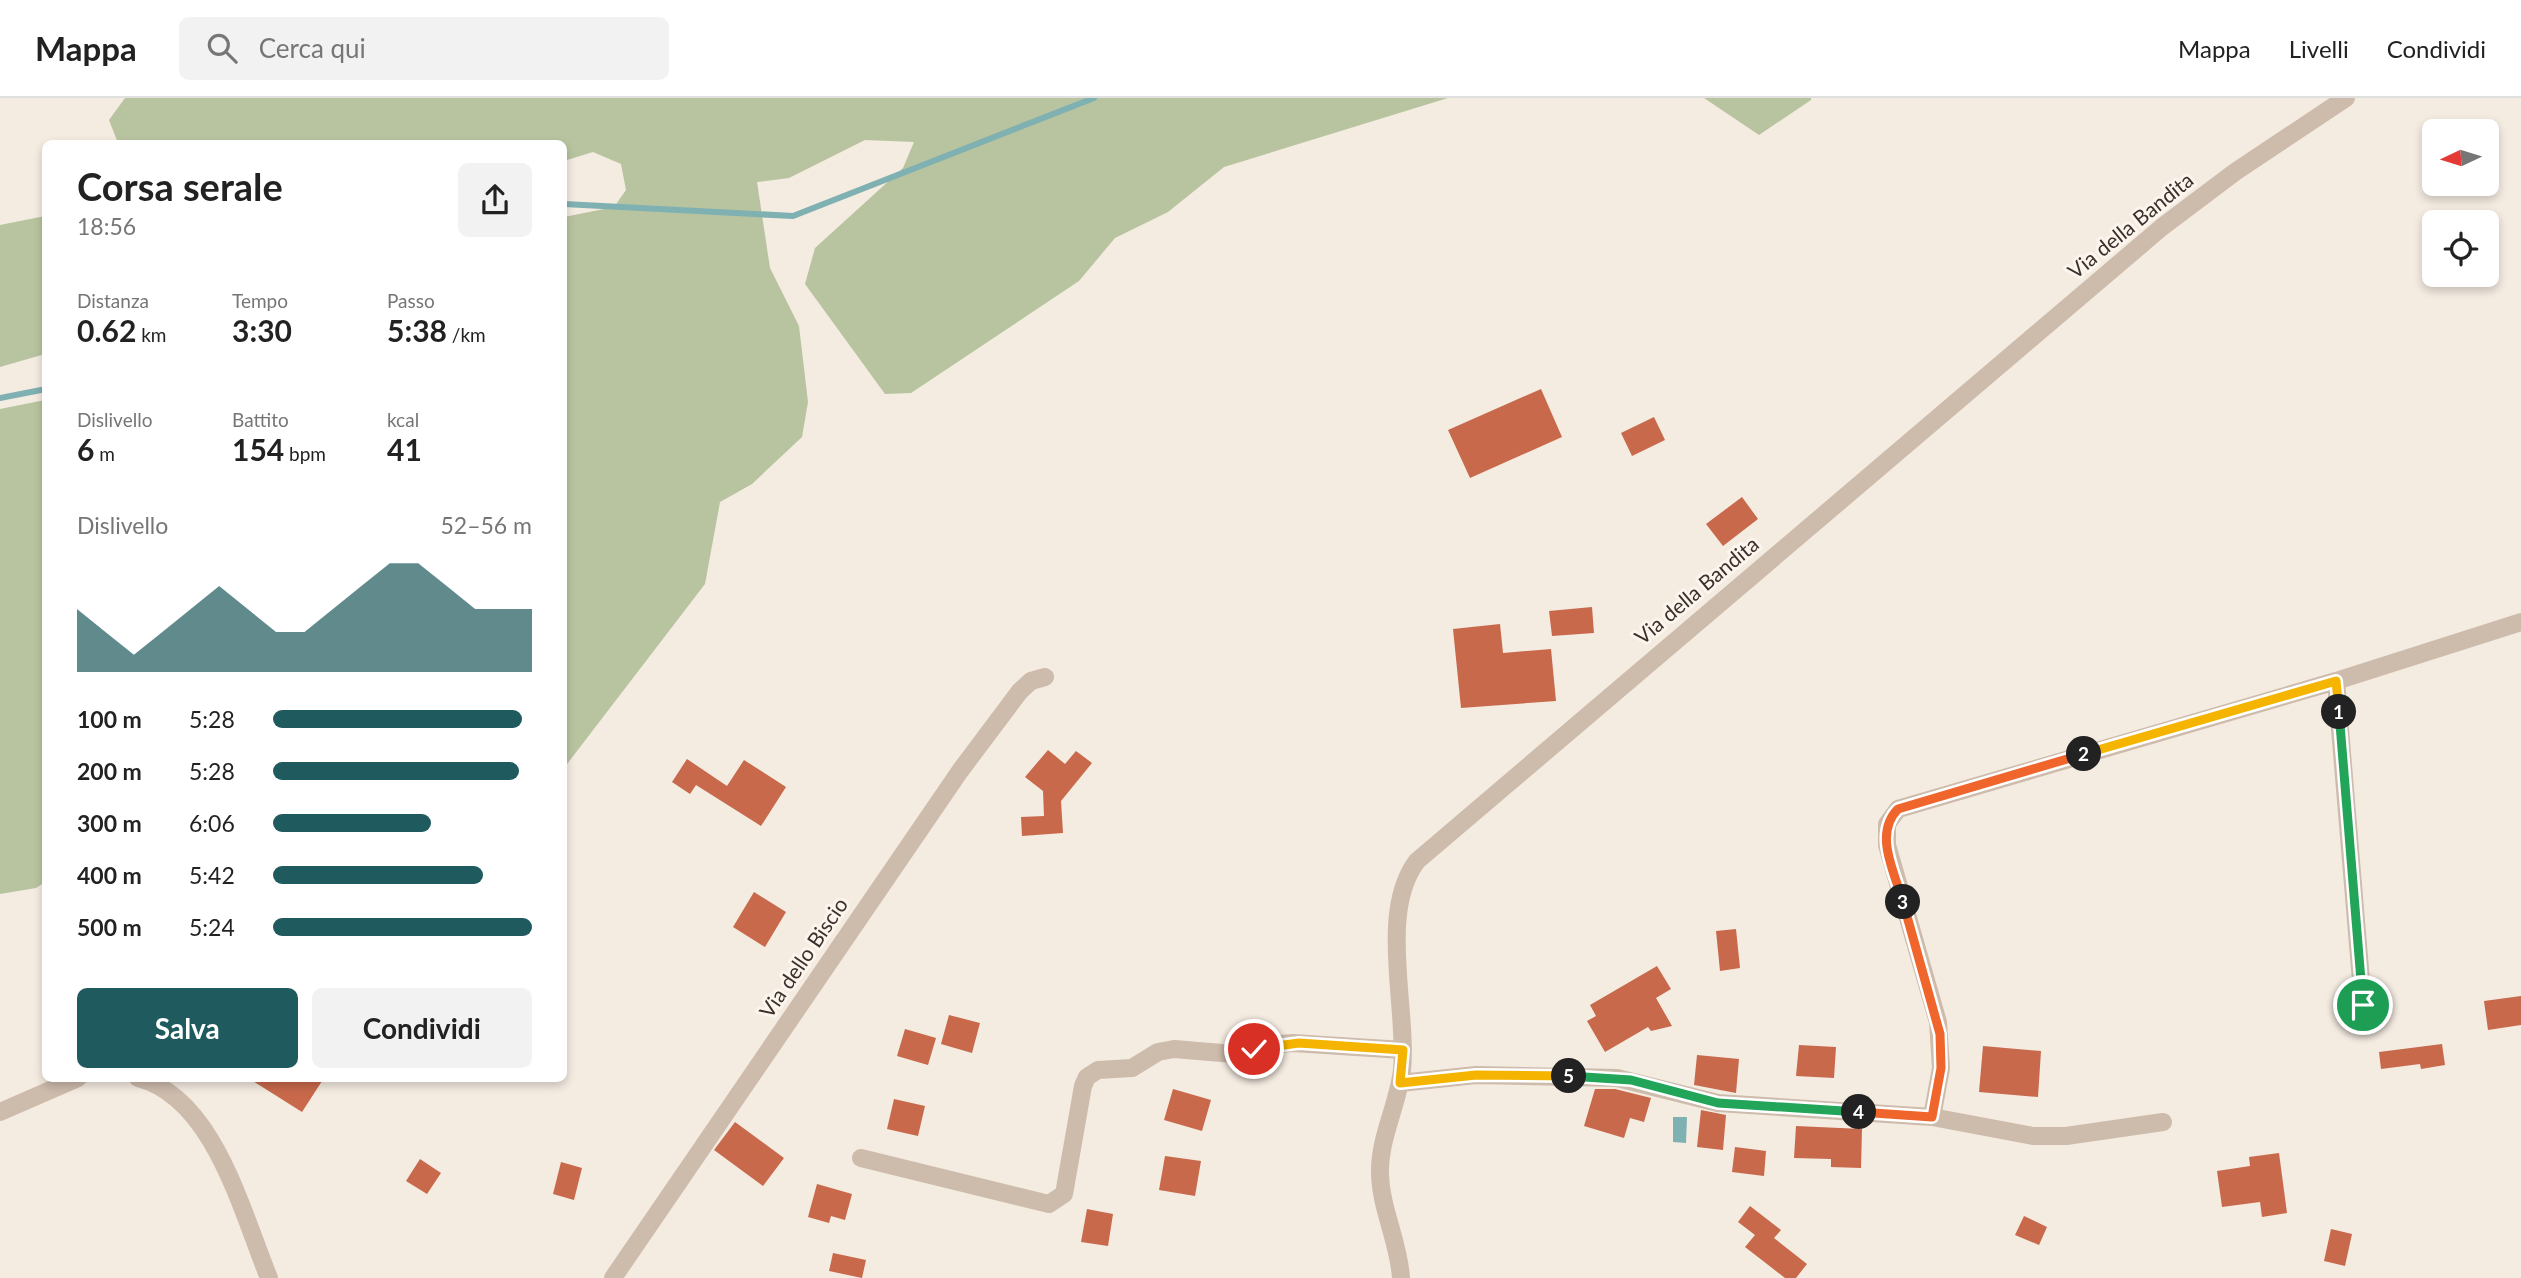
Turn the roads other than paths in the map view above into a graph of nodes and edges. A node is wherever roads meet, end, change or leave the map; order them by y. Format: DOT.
graph roads {
  1 [pos="2346,98"];
  2 [pos="2521,622"];
  3 [pos="1045,677"];
  4 [pos="2336,681"];
  5 [pos="2363,1005"];
  6 [pos="1403,1050"];
  7 [pos="69,1082"];
  8 [pos="147,1082"];
  9 [pos="1400,1083"];
  10 [pos="0,1112"];
  11 [pos="1932,1117"];
  12 [pos="2163,1122"];
  13 [pos="860,1158"];
  14 [pos="269,1278"];
  15 [pos="613,1278"];
  16 [pos="1401,1278"];
  1 -- 6 [label="street, Via della Bandita"];
  2 -- 4 [label="street"];
  3 -- 15 [label="street, Via dello Biscio"];
  4 -- 5 [label="street"];
  4 -- 11 [label="street"];
  6 -- 9 [label="street, Via della Bandita"];
  6 -- 13 [label="street"];
  7 -- 10 [label="street"];
  8 -- 14 [label="street"];
  9 -- 11 [label="street"];
  9 -- 16 [label="street, Via della Bandita"];
  11 -- 12 [label="street"];
}
